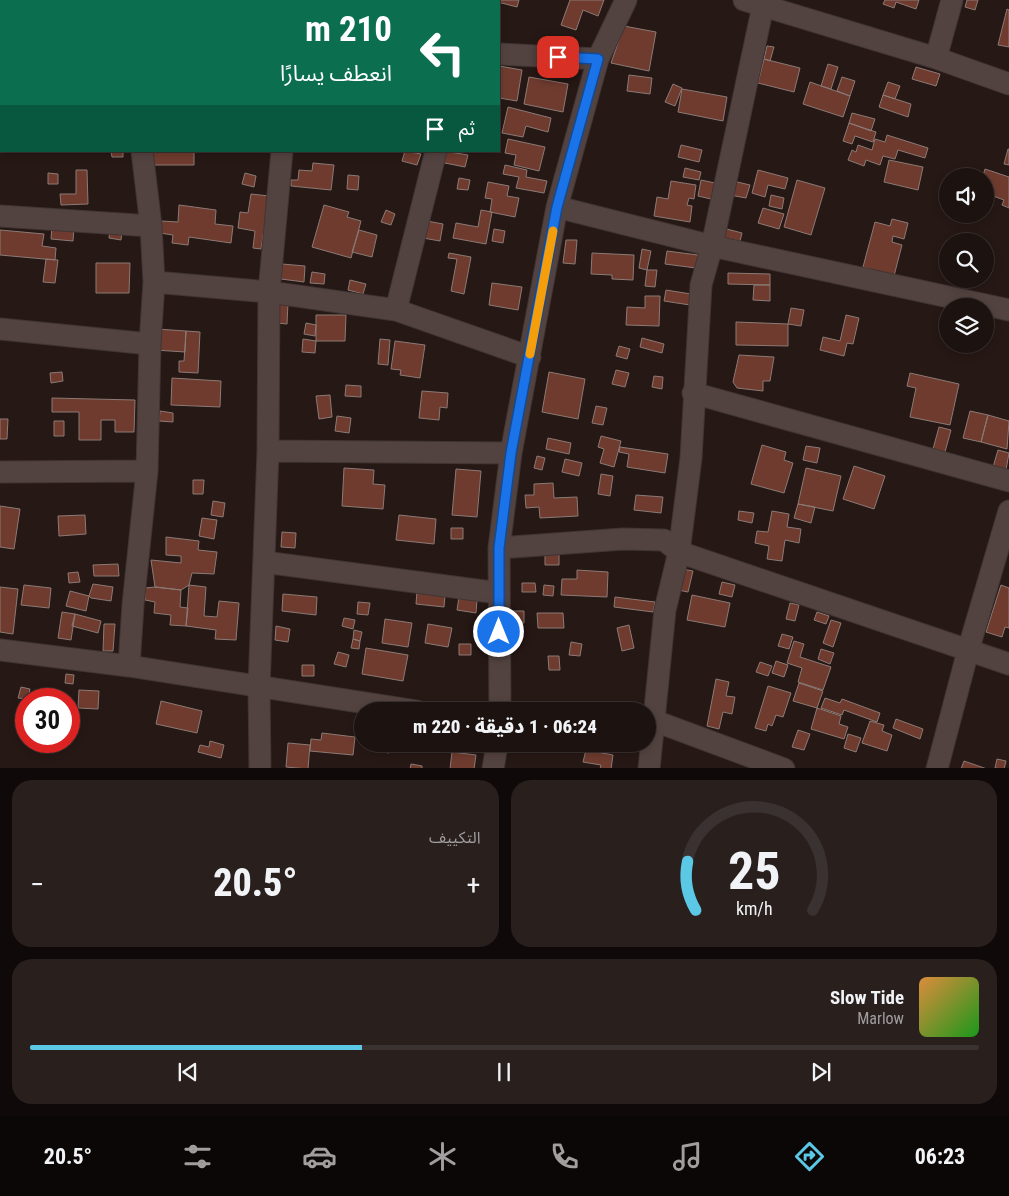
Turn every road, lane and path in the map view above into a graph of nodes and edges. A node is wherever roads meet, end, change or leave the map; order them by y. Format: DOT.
graph roads {
  1 [pos="626,0"];
  2 [pos="952,0"];
  3 [pos="754,3"];
  4 [pos="500,54"];
  5 [pos="936,58"];
  6 [pos="598,59"];
  7 [pos="1009,84"];
  8 [pos="142,152"];
  9 [pos="282,152"];
  10 [pos="436,152"];
  11 [pos="557,207"];
  12 [pos="0,216"];
  13 [pos="151,226"];
  14 [pos="712,246"];
  15 [pos="154,282"];
  16 [pos="269,292"];
  17 [pos="396,310"];
  18 [pos="1009,310"];
  19 [pos="0,329"];
  20 [pos="150,344"];
  21 [pos="530,357"];
  22 [pos="693,393"];
  23 [pos="268,451"];
  24 [pos="511,453"];
  25 [pos="147,471"];
  26 [pos="0,472"];
  27 [pos="1009,481"];
  28 [pos="1009,511"];
  29 [pos="499,548"];
  30 [pos="679,552"];
  31 [pos="264,562"];
  32 [pos="499,593"];
  33 [pos="0,650"];
  34 [pos="968,651"];
  35 [pos="1009,664"];
  36 [pos="129,666"];
  37 [pos="259,688"];
  38 [pos="355,702"];
  39 [pos="500,702"];
  40 [pos="656,710"];
  41 [pos="656,721"];
  42 [pos="496,752"];
  43 [pos="651,752"];
  44 [pos="260,768"];
  45 [pos="493,768"];
  46 [pos="649,768"];
  47 [pos="784,768"];
  48 [pos="937,768"];
  1 -- 6 [label="street"];
  2 -- 5 [label="street"];
  3 -- 5 [label="street"];
  3 -- 14 [label="street"];
  4 -- 6 [label="street"];
  5 -- 7 [label="street"];
  6 -- 11 [label="street"];
  8 -- 13 [label="street"];
  9 -- 16 [label="street"];
  10 -- 17 [label="street"];
  11 -- 14 [label="street"];
  11 -- 21 [label="street"];
  12 -- 13 [label="street"];
  13 -- 15 [label="street"];
  14 -- 18 [label="street"];
  14 -- 22 [label="street"];
  15 -- 16 [label="street"];
  15 -- 20 [label="street"];
  16 -- 17 [label="street"];
  16 -- 23 [label="street"];
  17 -- 21 [label="street"];
  19 -- 20 [label="street"];
  20 -- 25 [label="street"];
  21 -- 24 [label="street"];
  22 -- 27 [label="street"];
  22 -- 30 [label="street"];
  23 -- 24 [label="street"];
  23 -- 31 [label="street"];
  24 -- 29 [label="street"];
  25 -- 26 [label="street"];
  25 -- 36 [label="street"];
  28 -- 34 [label="street"];
  29 -- 30 [label="street"];
  29 -- 32 [label="street"];
  30 -- 34 [label="street"];
  30 -- 40 [label="street"];
  31 -- 32 [label="street"];
  31 -- 37 [label="street"];
  32 -- 39 [label="street"];
  33 -- 36 [label="street"];
  34 -- 35 [label="street"];
  34 -- 48 [label="street"];
  36 -- 37 [label="street"];
  37 -- 38 [label="street"];
  37 -- 44 [label="street"];
  41 -- 47 [label="street"];
  42 -- 45 [label="street"];
  43 -- 46 [label="street"];
}
